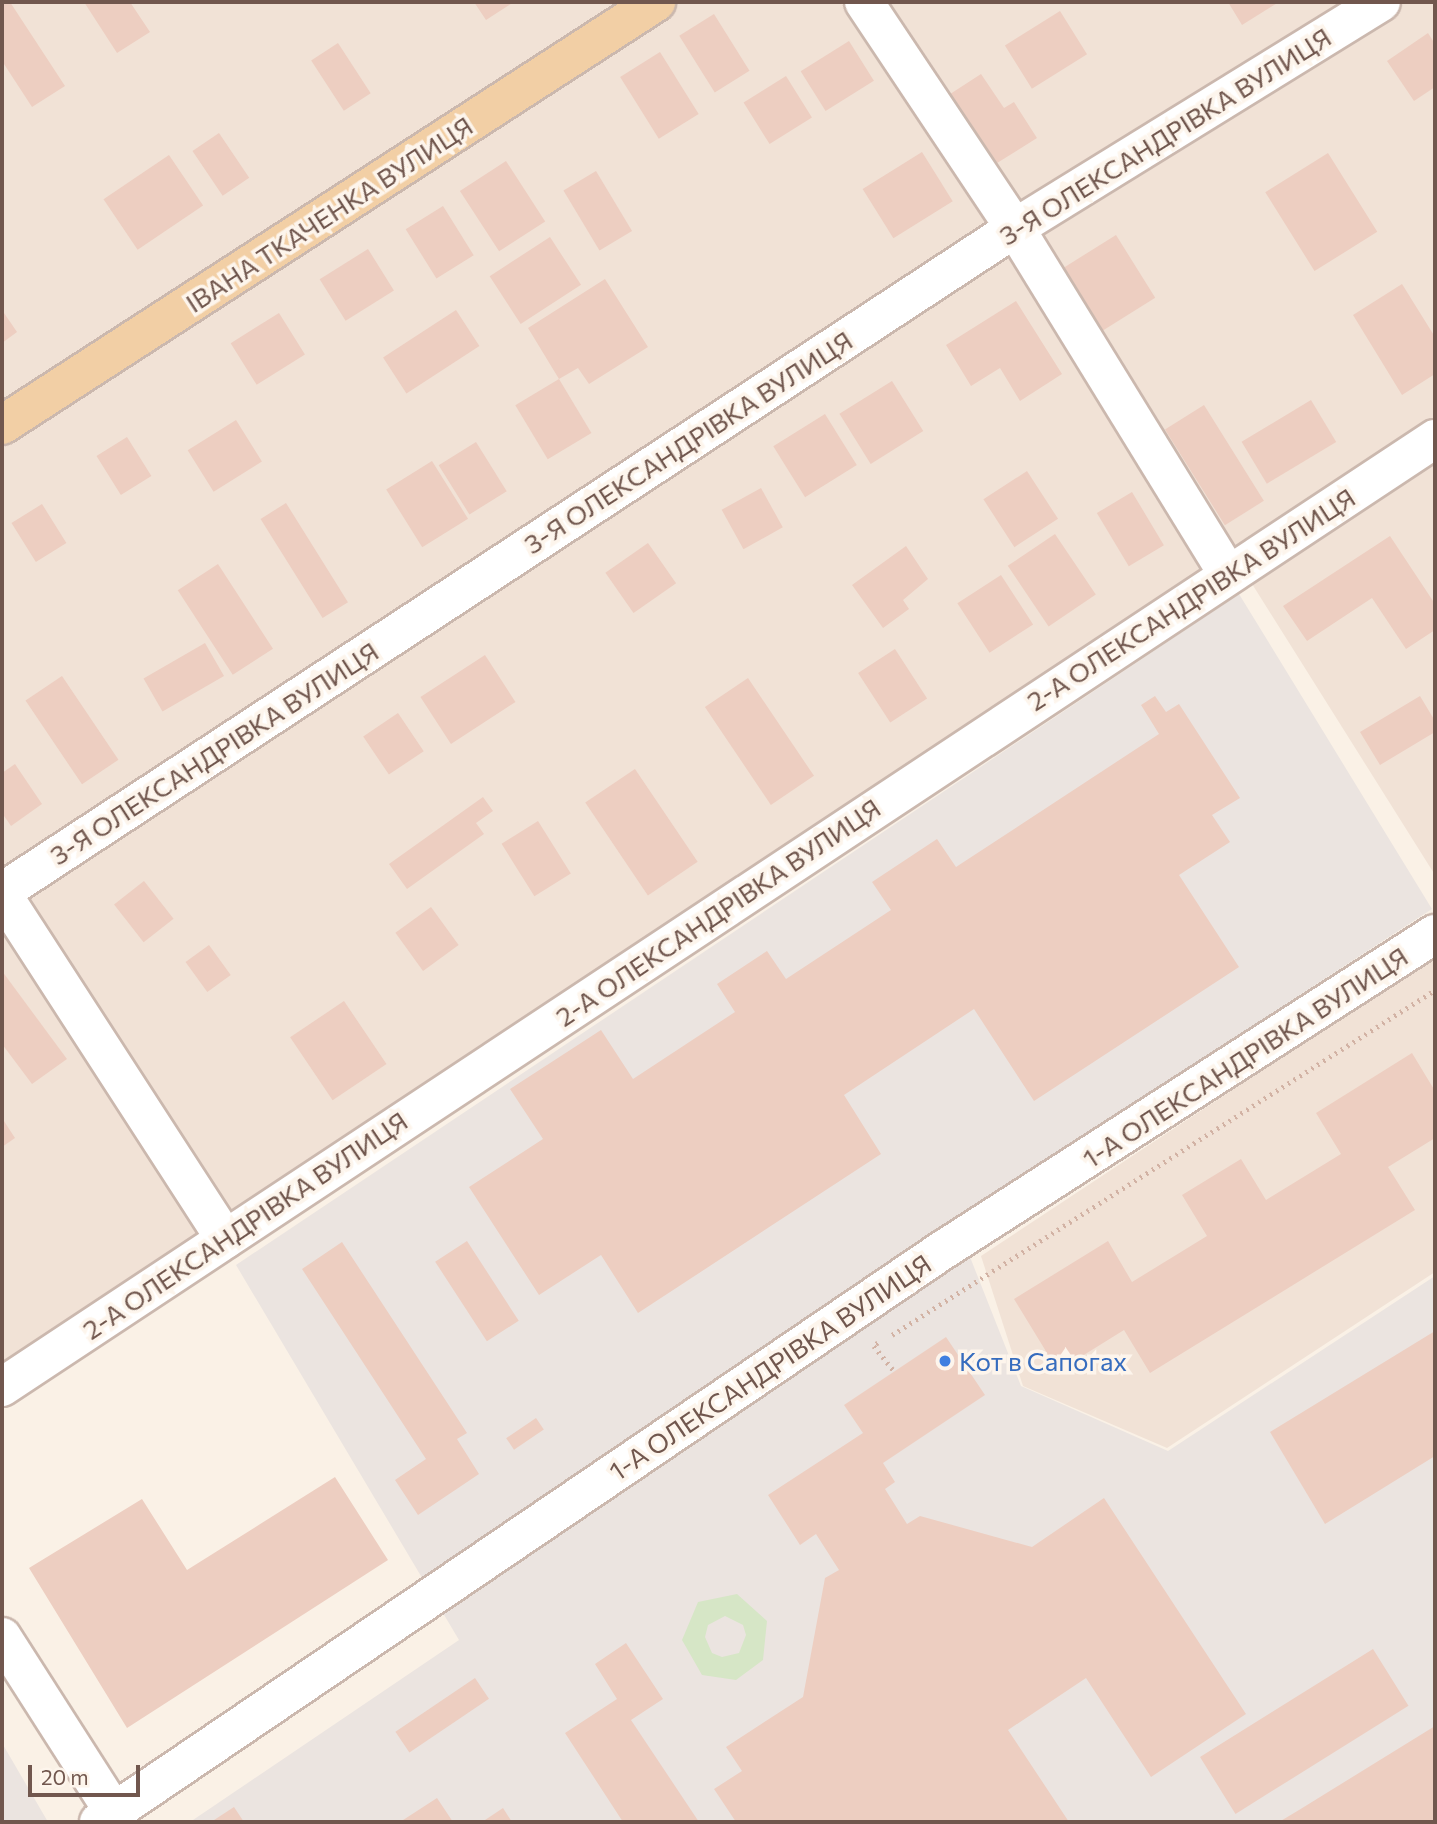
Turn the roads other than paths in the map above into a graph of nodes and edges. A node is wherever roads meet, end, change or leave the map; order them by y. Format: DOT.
graph roads {
  1 [pos="656,2"];
  2 [pos="864,2"];
  3 [pos="1381,2"];
  4 [pos="1015,228"];
  5 [pos="2,425"];
  6 [pos="1435,439"];
  7 [pos="1228,574"];
  8 [pos="2,893"];
  9 [pos="1435,934"];
  10 [pos="225,1238"];
  11 [pos="2,1387"];
  12 [pos="2,1637"];
  13 [pos="106,1817"];
  1 -- 5 [label="main road, ІВАНА ТКАЧЕНКА ВУЛИЦЯ"];
  2 -- 4 [label="street"];
  3 -- 4 [label="street, 3-Я ОЛЕКСАНДРІВКА ВУЛИЦЯ"];
  4 -- 7 [label="street"];
  4 -- 8 [label="street, 3-Я ОЛЕКСАНДРІВКА ВУЛИЦЯ"];
  6 -- 7 [label="street, 2-А ОЛЕКСАНДРІВКА ВУЛИЦЯ"];
  7 -- 10 [label="street, 2-А ОЛЕКСАНДРІВКА ВУЛИЦЯ"];
  8 -- 10 [label="street"];
  9 -- 13 [label="street, 1-А ОЛЕКСАНДРІВКА ВУЛИЦЯ"];
  10 -- 11 [label="street, 2-А ОЛЕКСАНДРІВКА ВУЛИЦЯ"];
  12 -- 13 [label="street"];
}
